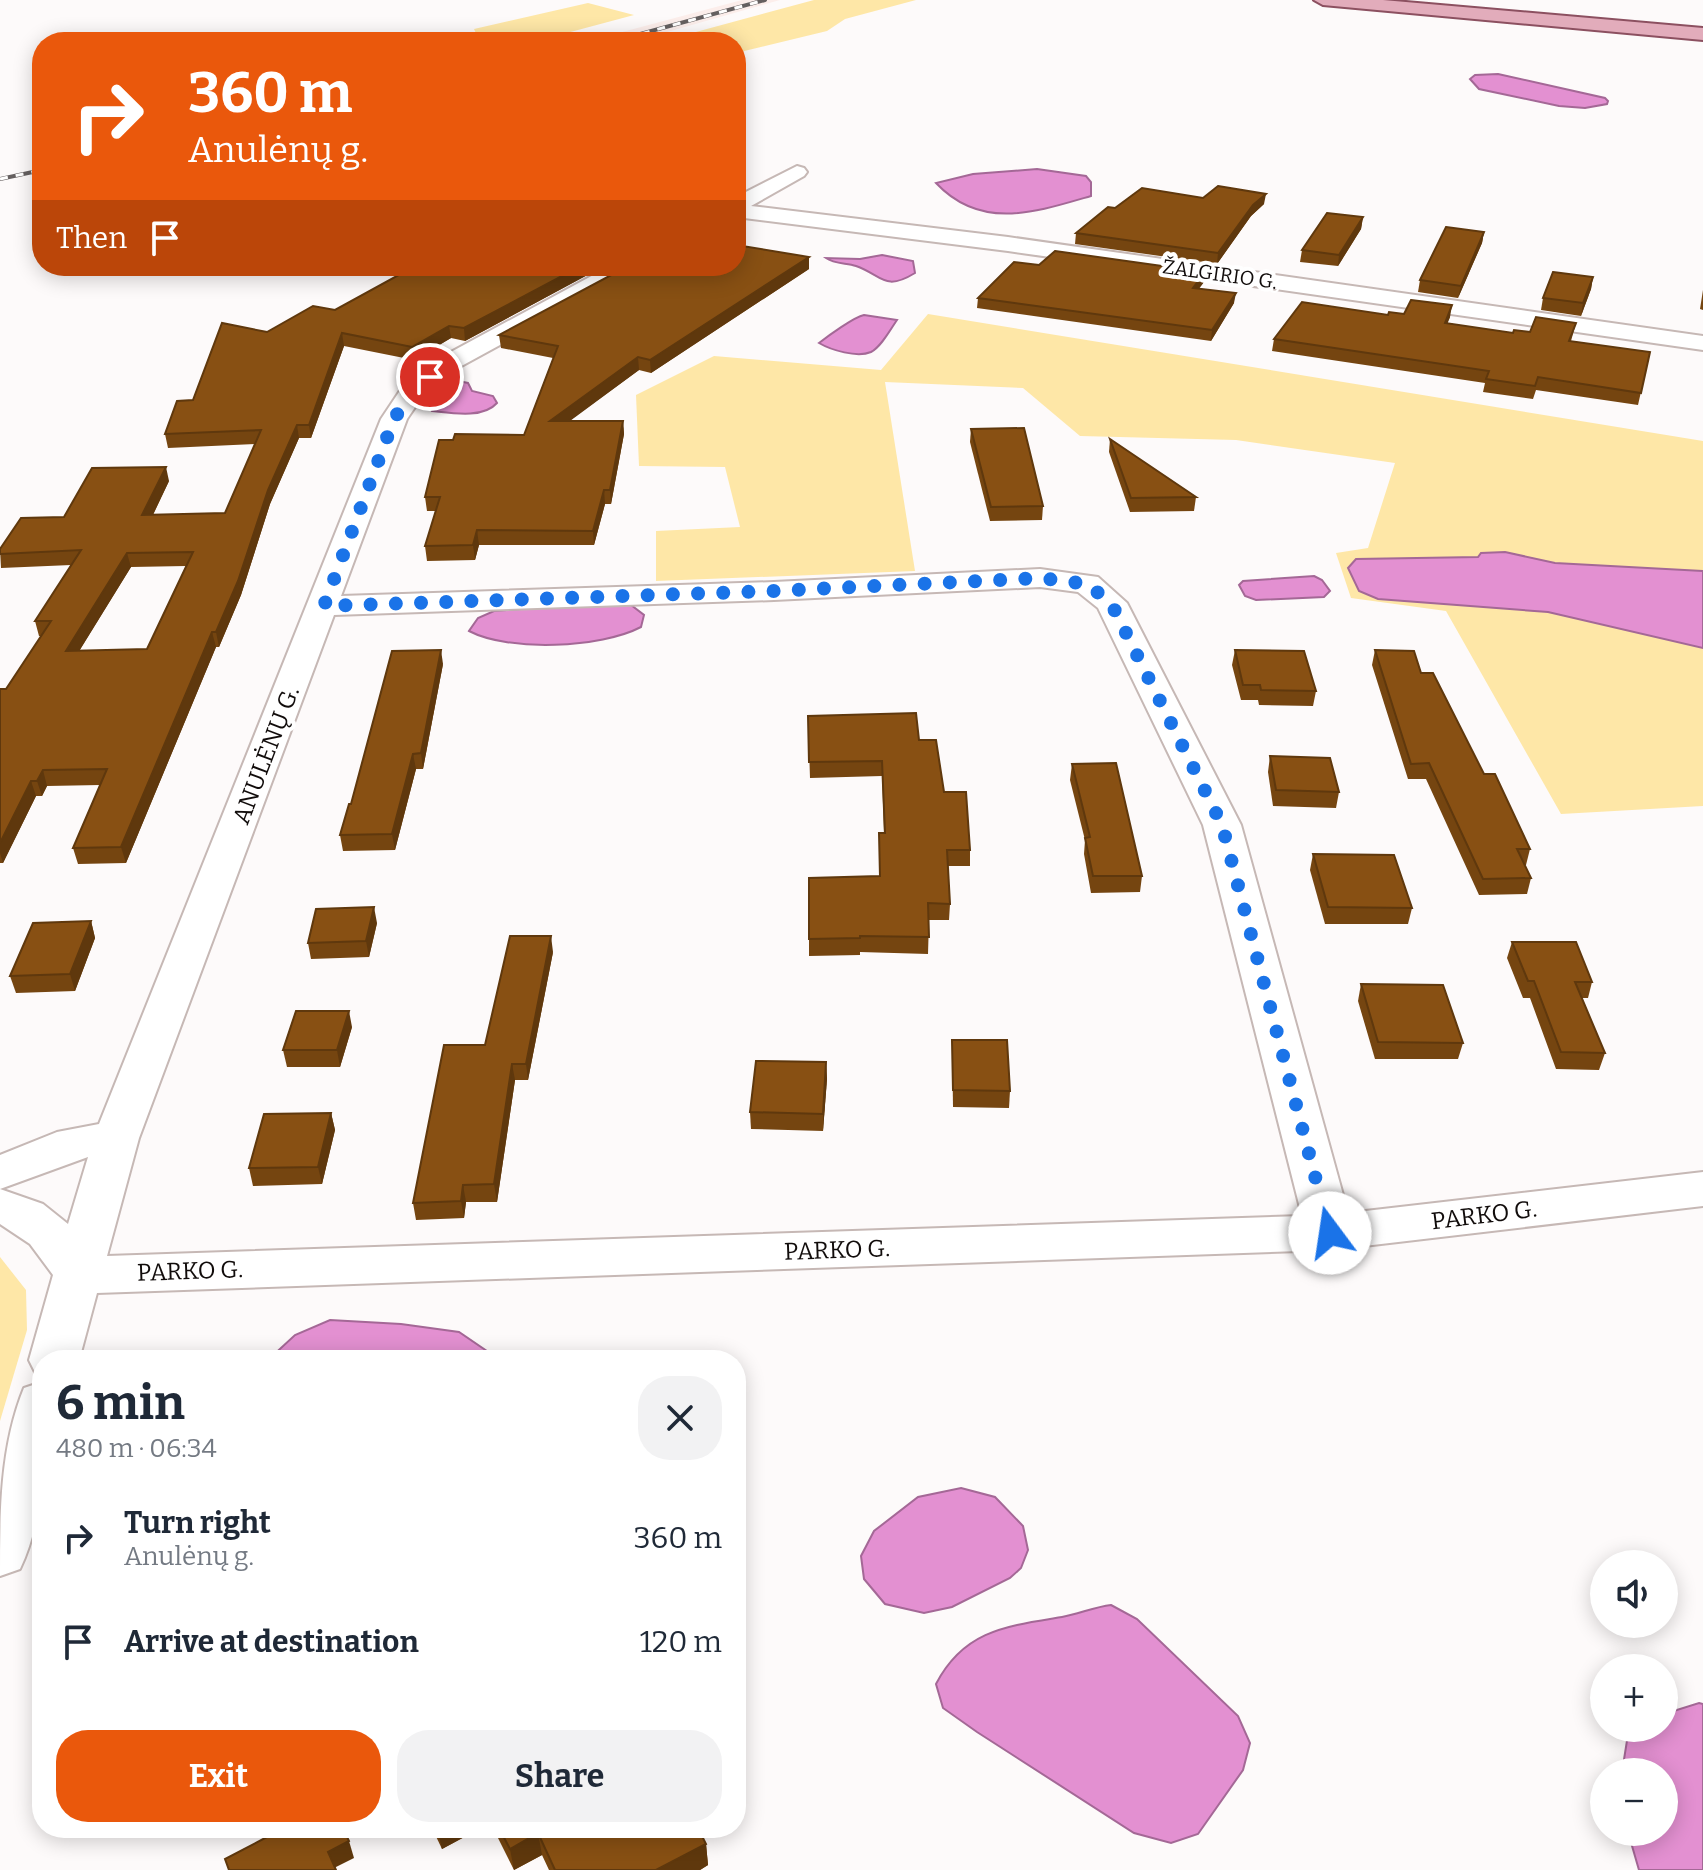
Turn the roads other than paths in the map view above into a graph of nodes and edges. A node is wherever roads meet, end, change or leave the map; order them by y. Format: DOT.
graph roads {
  1 [pos="1323,0"];
  2 [pos="1703,34"];
  3 [pos="797,172"];
  4 [pos="746,203"];
  5 [pos="746,210"];
  6 [pos="609,276"];
  7 [pos="1703,343"];
  8 [pos="324,606"];
  9 [pos="116,1138"];
  10 [pos="0,1173"];
  11 [pos="1703,1189"];
  12 [pos="0,1206"];
  13 [pos="1330,1233"];
  14 [pos="78,1275"];
  15 [pos="57,1350"];
  16 [pos="32,1438"];
  17 [pos="0,1552"];
  1 -- 2 [label="main road"];
  3 -- 4 [label="street"];
  5 -- 7 [label="street, ŽALGIRIO G."];
  6 -- 8 [label="street, ANULĖNŲ G."];
  8 -- 9 [label="street, ANULĖNŲ G."];
  8 -- 13 [label="street"];
  9 -- 10 [label="street"];
  9 -- 14 [label="street, ANULĖNŲ G."];
  11 -- 13 [label="street, PARKO G."];
  12 -- 14 [label="street"];
  13 -- 14 [label="street, PARKO G."];
  14 -- 15 [label="street, ANULĖNŲ G."];
  16 -- 17 [label="street"];
}
